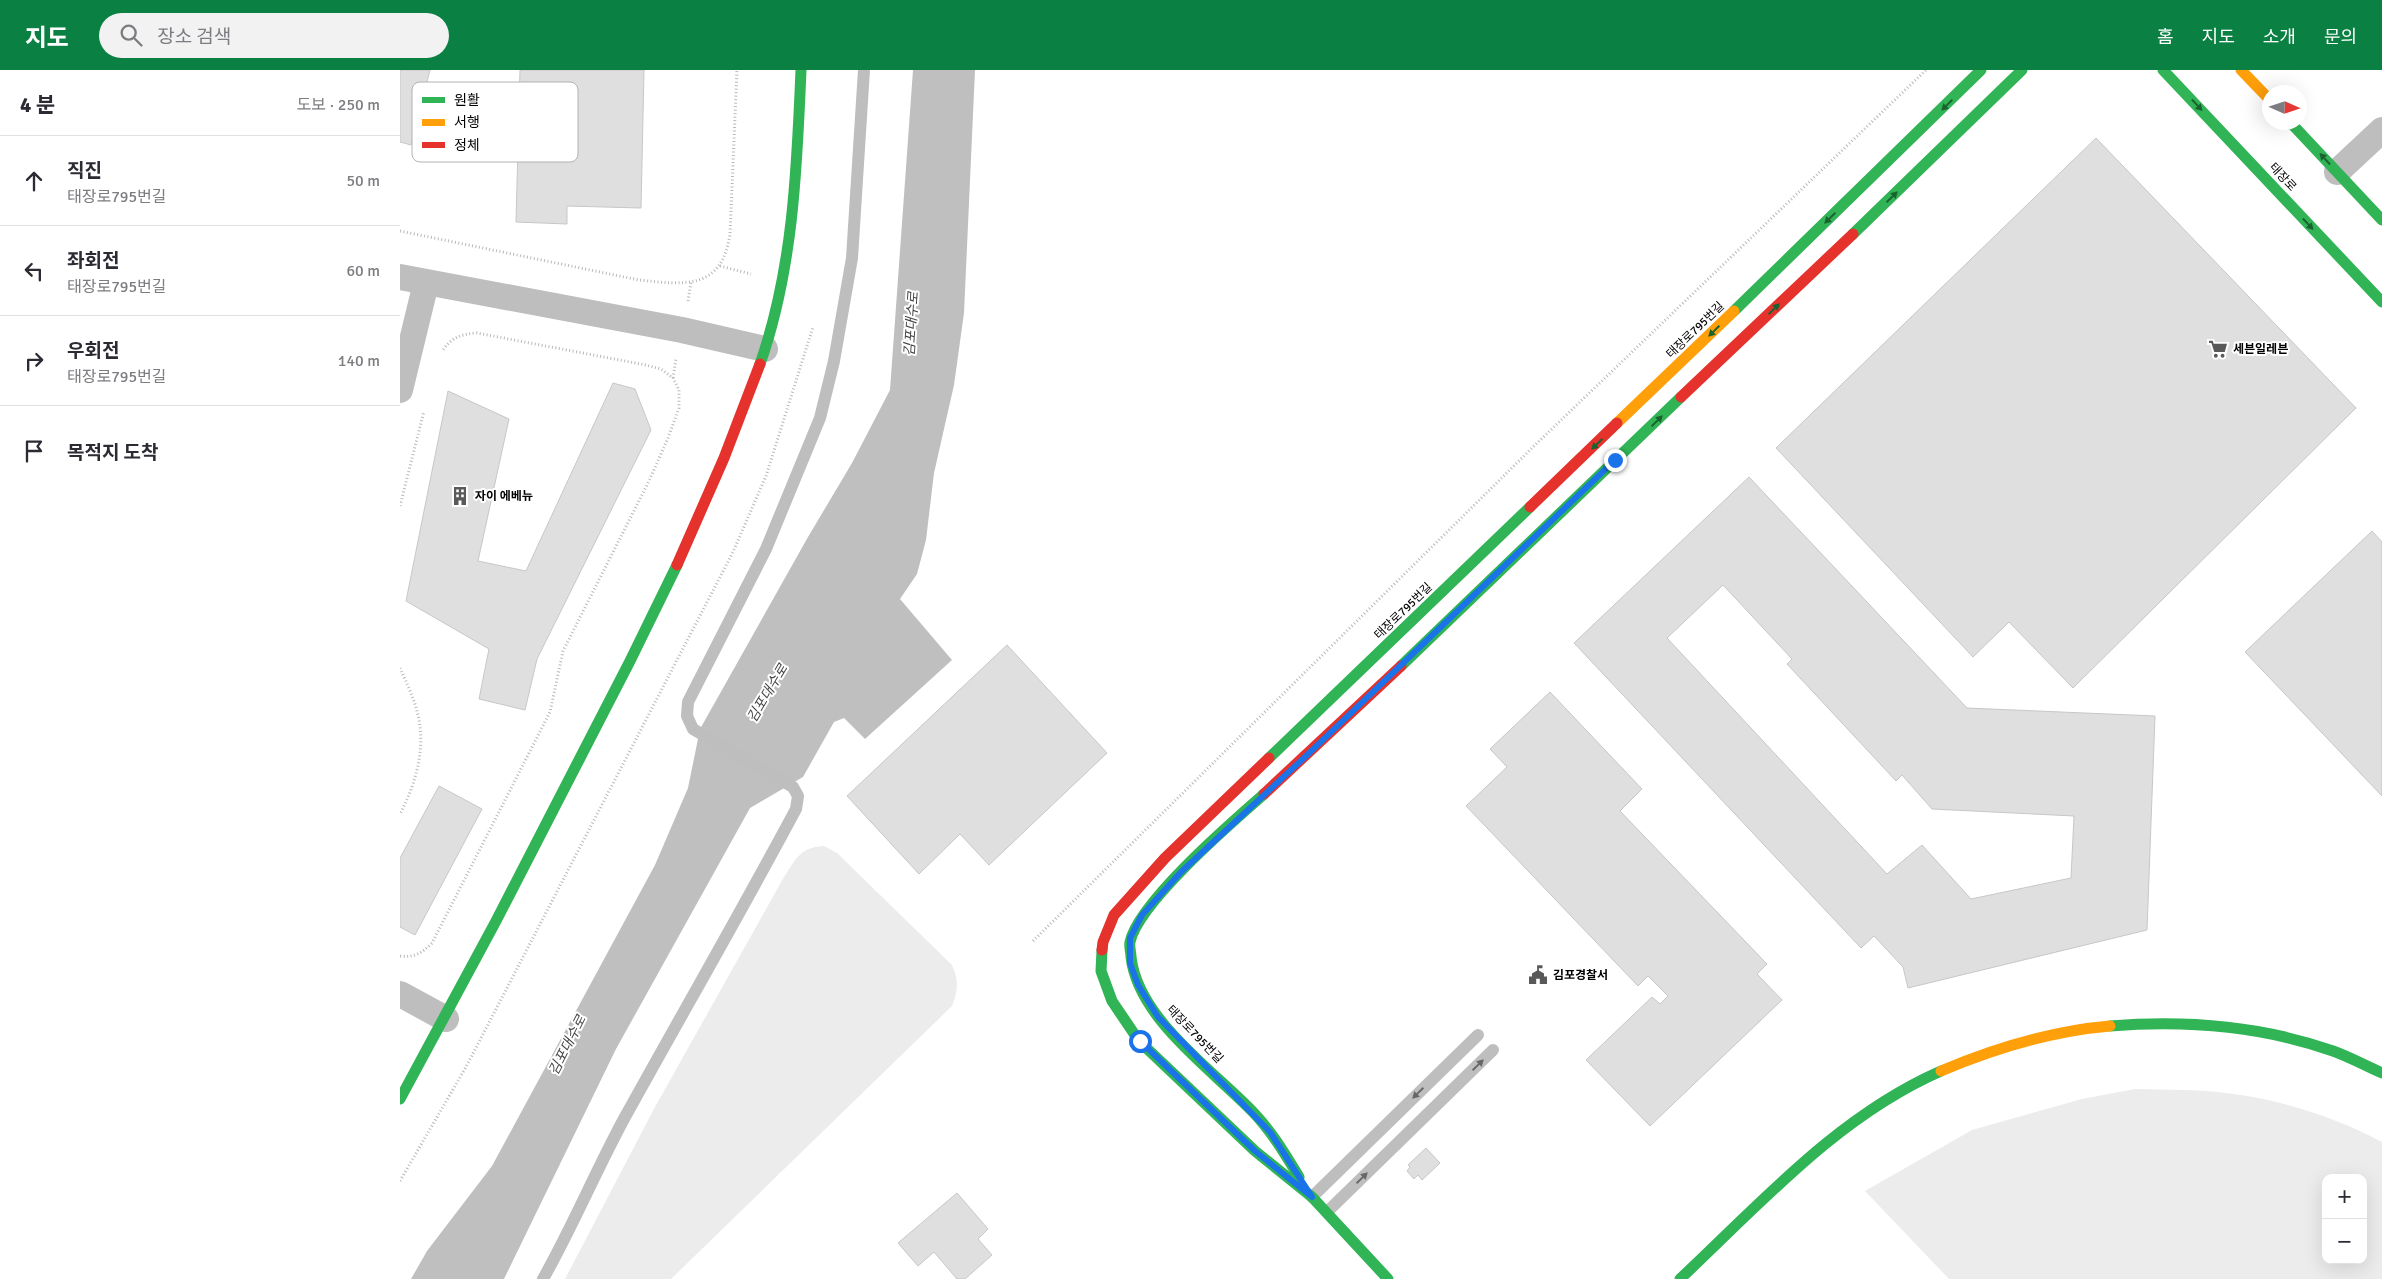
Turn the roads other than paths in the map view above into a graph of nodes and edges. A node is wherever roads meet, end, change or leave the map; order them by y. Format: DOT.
graph roads {
  1 [pos="801,70"];
  2 [pos="864,70"];
  3 [pos="1981,70"];
  4 [pos="2022,70"];
  5 [pos="2163,70"];
  6 [pos="2241,70"];
  7 [pos="2262,92"];
  8 [pos="2298,130"];
  9 [pos="2382,130"];
  10 [pos="2337,172"];
  11 [pos="2382,220"];
  12 [pos="400,277"];
  13 [pos="426,283"];
  14 [pos="2382,302"];
  15 [pos="766,349"];
  16 [pos="400,390"];
  17 [pos="400,994"];
  18 [pos="446,1019"];
  19 [pos="1478,1035"];
  20 [pos="1493,1050"];
  21 [pos="2382,1073"];
  22 [pos="400,1098"];
  23 [pos="1312,1197"];
  24 [pos="1327,1212"];
  25 [pos="543,1279"];
  26 [pos="1388,1279"];
  27 [pos="1680,1279"];
  1 -- 15 [label="street"];
  2 -- 25 [label="lane"];
  3 -- 23 [label="street, 태장로795번길, one-way"];
  23 -- 4 [label="street, 태장로795번길, one-way"];
  5 -- 14 [label="street, 태장로, one-way"];
  6 -- 7 [label="street"];
  10 -- 8 [label="street, one-way"];
  9 -- 10 [label="street"];
  10 -- 11 [label="street"];
  12 -- 13 [label="street"];
  13 -- 15 [label="street"];
  13 -- 16 [label="street"];
  15 -- 18 [label="street"];
  17 -- 18 [label="street"];
  18 -- 22 [label="street"];
  19 -- 23 [label="lane, one-way"];
  24 -- 20 [label="lane, one-way"];
  21 -- 27 [label="street"];
  23 -- 24 [label="street, 태장로795번길"];
  24 -- 26 [label="street, 태장로795번길"];
}
